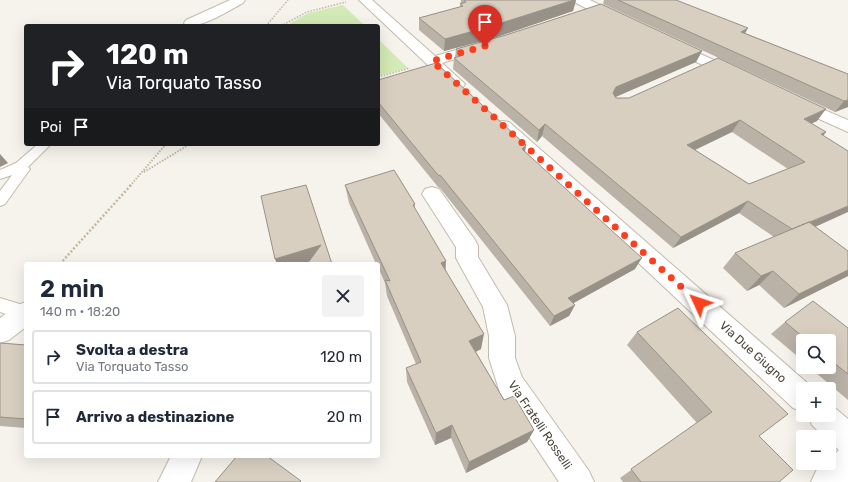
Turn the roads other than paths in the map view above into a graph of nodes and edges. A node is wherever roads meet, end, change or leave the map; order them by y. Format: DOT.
graph roads {
  1 [pos="238,0"];
  2 [pos="580,0"];
  3 [pos="356,1"];
  4 [pos="598,9"];
  5 [pos="578,16"];
  6 [pos="191,23"];
  7 [pos="633,26"];
  8 [pos="661,39"];
  9 [pos="499,42"];
  10 [pos="432,61"];
  11 [pos="710,63"];
  12 [pos="695,71"];
  13 [pos="745,79"];
  14 [pos="779,95"];
  15 [pos="473,98"];
  16 [pos="491,114"];
  17 [pos="848,127"];
  18 [pos="43,146"];
  19 [pos="21,166"];
  20 [pos="0,176"];
  21 [pos="432,194"];
  22 [pos="0,202"];
  23 [pos="0,305"];
  24 [pos="24,313"];
  25 [pos="24,314"];
  26 [pos="0,332"];
  27 [pos="796,392"];
  28 [pos="830,422"];
  29 [pos="848,438"];
  30 [pos="186,458"];
  31 [pos="848,462"];
  32 [pos="174,482"];
  33 [pos="578,482"];
  34 [pos="827,482"];
  1 -- 6 [label="street"];
  2 -- 4 [label="street"];
  3 -- 10 [label="street"];
  4 -- 5 [label="street"];
  4 -- 7 [label="street"];
  8 -- 11 [label="street"];
  9 -- 10 [label="street"];
  10 -- 15 [label="street"];
  11 -- 12 [label="street"];
  11 -- 13 [label="street"];
  14 -- 17 [label="street"];
  16 -- 27 [label="street, Via Due Giugno"];
  18 -- 19 [label="lane"];
  19 -- 20 [label="lane"];
  19 -- 22 [label="lane"];
  21 -- 33 [label="street, Via Fratelli Rosselli"];
  23 -- 24 [label="lane"];
  25 -- 26 [label="street"];
  28 -- 29 [label="street"];
  30 -- 32 [label="street"];
  31 -- 34 [label="street"];
}
